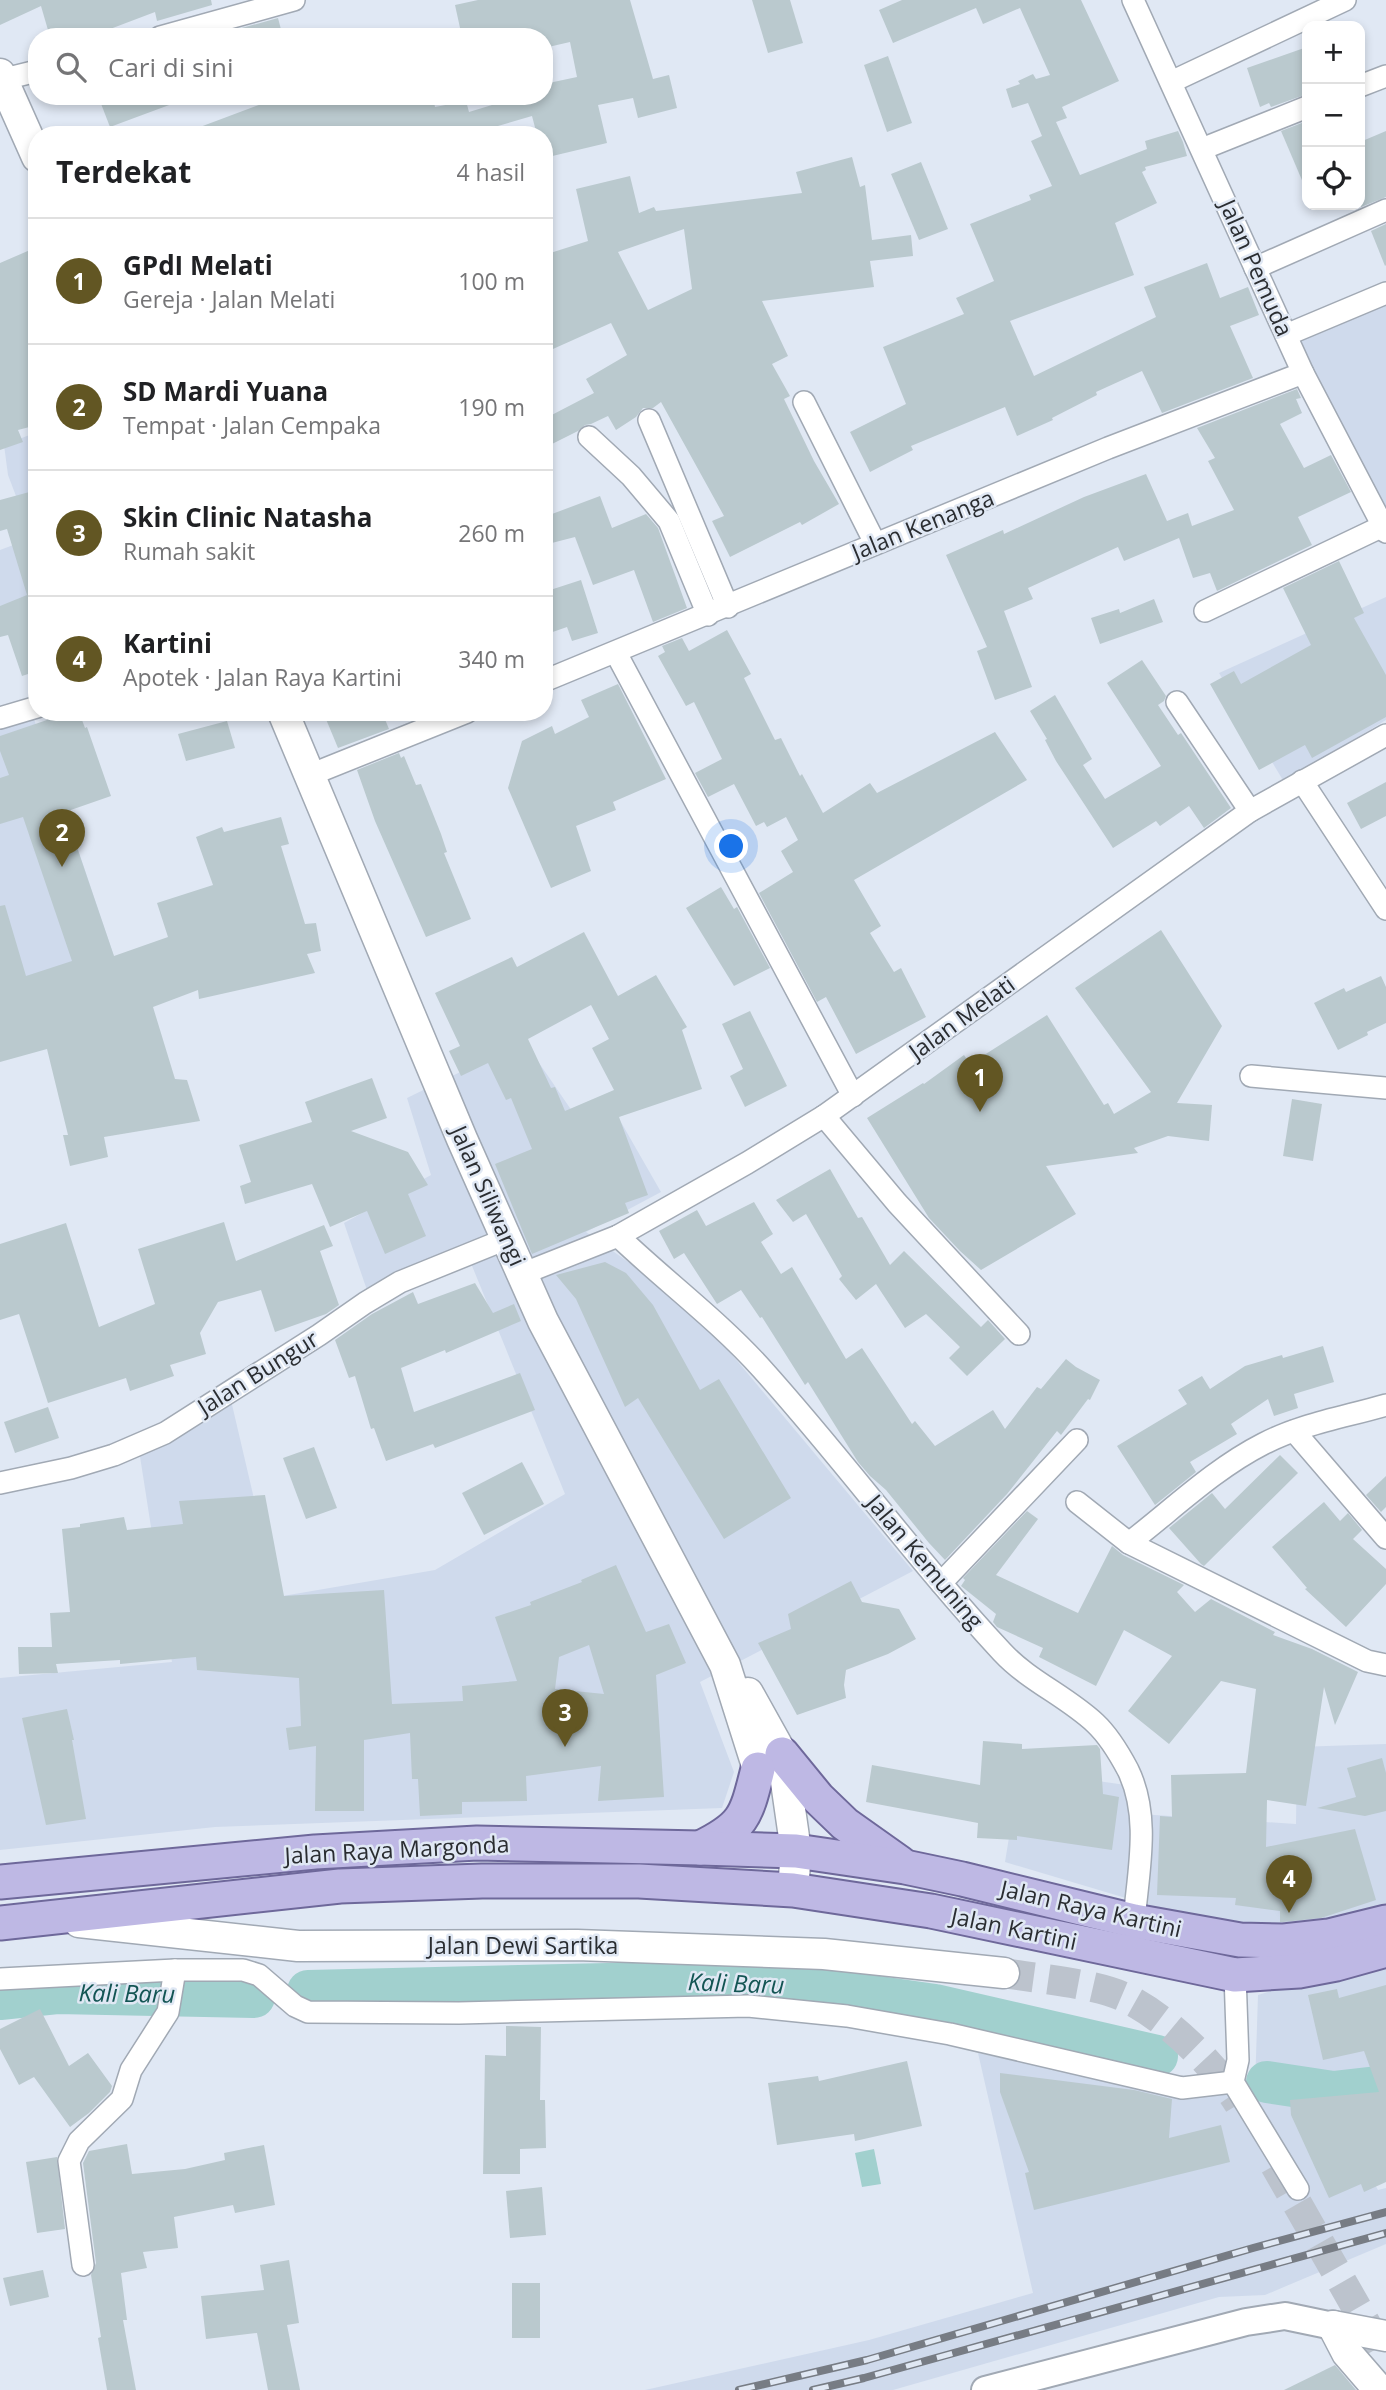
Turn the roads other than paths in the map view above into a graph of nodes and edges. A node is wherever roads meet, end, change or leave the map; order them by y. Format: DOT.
graph roads {
  1 [pos="294,0"];
  2 [pos="1345,0"];
  3 [pos="1136,1"];
  4 [pos="193,28"];
  5 [pos="28,73"];
  6 [pos="1386,76"];
  7 [pos="1,78"];
  8 [pos="1171,82"];
  9 [pos="1365,84"];
  10 [pos="1302,109"];
  11 [pos="28,137"];
  12 [pos="1202,149"];
  13 [pos="1386,209"];
  14 [pos="1255,268"];
  15 [pos="1386,293"];
  16 [pos="1286,334"];
  17 [pos="1303,373"];
  18 [pos="804,402"];
  19 [pos="649,420"];
  20 [pos="589,437"];
  21 [pos="1384,529"];
  22 [pos="875,543"];
  23 [pos="728,607"];
  24 [pos="1205,611"];
  25 [pos="708,615"];
  26 [pos="616,653"];
  27 [pos="553,678"];
  28 [pos="1177,702"];
  29 [pos="28,709"];
  30 [pos="0,718"];
  31 [pos="287,721"];
  32 [pos="445,721"];
  33 [pos="1386,735"];
  34 [pos="310,775"];
  35 [pos="1302,781"];
  36 [pos="1250,811"];
  37 [pos="1384,900"];
  38 [pos="1251,1076"];
  39 [pos="1386,1088"];
  40 [pos="853,1096"];
  41 [pos="824,1116"];
  42 [pos="618,1236"];
  43 [pos="506,1239"];
  44 [pos="522,1275"];
  45 [pos="1019,1334"];
  46 [pos="1386,1405"];
  47 [pos="1294,1430"];
  48 [pos="1077,1440"];
  49 [pos="0,1483"];
  50 [pos="1077,1502"];
  51 [pos="1386,1538"];
  52 [pos="1129,1544"];
  53 [pos="941,1583"];
  54 [pos="1386,1665"];
  55 [pos="770,1761"];
  56 [pos="700,1848"];
  57 [pos="796,1851"];
  58 [pos="905,1867"];
  59 [pos="0,1882"];
  60 [pos="793,1890"];
  61 [pos="43,1918"];
  62 [pos="1134,1921"];
  63 [pos="1386,1922"];
  64 [pos="0,1923"];
  65 [pos="1386,1950"];
  66 [pos="1004,1973"];
  67 [pos="1234,1975"];
  68 [pos="0,1979"];
  69 [pos="173,1980"];
  70 [pos="1233,2082"];
  71 [pos="1298,2189"];
  72 [pos="83,2265"];
  73 [pos="1333,2326"];
  74 [pos="1386,2336"];
  75 [pos="985,2390"];
  76 [pos="1379,2390"];
  1 -- 4 [label="street"];
  2 -- 8 [label="street"];
  3 -- 8 [label="street, Jalan Pemuda"];
  5 -- 7 [label="street"];
  6 -- 9 [label="street"];
  7 -- 11 [label="main road"];
  8 -- 12 [label="street, Jalan Pemuda"];
  10 -- 12 [label="street"];
  12 -- 14 [label="street, Jalan Pemuda"];
  13 -- 14 [label="street"];
  14 -- 16 [label="street, Jalan Pemuda"];
  15 -- 16 [label="street"];
  16 -- 17 [label="street, Jalan Pemuda"];
  17 -- 21 [label="street, Jalan Pemuda"];
  17 -- 22 [label="street, Jalan Kenanga"];
  18 -- 22 [label="street"];
  19 -- 23 [label="street"];
  20 -- 25 [label="street"];
  21 -- 24 [label="street"];
  22 -- 23 [label="street, Jalan Kenanga"];
  23 -- 25 [label="street, Jalan Kenanga"];
  25 -- 26 [label="street, Jalan Kenanga"];
  26 -- 27 [label="street, Jalan Kenanga"];
  26 -- 40 [label="street"];
  28 -- 36 [label="street"];
  29 -- 30 [label="street"];
  31 -- 34 [label="main road, Jalan Siliwangi"];
  32 -- 34 [label="street"];
  33 -- 35 [label="street, Jalan Melati"];
  34 -- 43 [label="main road, Jalan Siliwangi"];
  35 -- 36 [label="street, Jalan Melati"];
  35 -- 37 [label="street"];
  36 -- 40 [label="street, Jalan Melati"];
  38 -- 39 [label="street"];
  40 -- 41 [label="street, Jalan Melati"];
  41 -- 42 [label="street, Jalan Melati"];
  41 -- 45 [label="street"];
  42 -- 44 [label="street, Jalan Melati"];
  42 -- 53 [label="street, Jalan Kemuning"];
  43 -- 44 [label="main road, Jalan Siliwangi"];
  43 -- 49 [label="street, Jalan Bungur"];
  44 -- 55 [label="main road, Jalan Siliwangi"];
  46 -- 47 [label="street"];
  47 -- 51 [label="street"];
  47 -- 52 [label="street"];
  48 -- 53 [label="street"];
  50 -- 52 [label="street"];
  52 -- 54 [label="street"];
  53 -- 62 [label="street, Jalan Kemuning"];
  55 -- 56 [label="main road"];
  55 -- 57 [label="main road, Jalan Siliwangi"];
  55 -- 58 [label="main road"];
  56 -- 57 [label="main road, Jalan Raya Margonda"];
  56 -- 59 [label="main road, Jalan Raya Margonda"];
  57 -- 58 [label="main road, Jalan Raya Kartini"];
  57 -- 60 [label="main road, Jalan Siliwangi"];
  58 -- 62 [label="main road, Jalan Raya Kartini"];
  60 -- 61 [label="main road, Jalan Raya Margonda"];
  60 -- 67 [label="main road, Jalan Kartini"];
  61 -- 64 [label="main road, Jalan Raya Margonda"];
  61 -- 66 [label="main road, Jalan Dewi Sartika"];
  62 -- 63 [label="main road, Jalan Raya Kartini"];
  65 -- 67 [label="main road"];
  67 -- 70 [label="street"];
  68 -- 69 [label="street"];
  69 -- 70 [label="street"];
  69 -- 72 [label="street"];
  70 -- 71 [label="street"];
  73 -- 74 [label="main road"];
  73 -- 75 [label="street"];
  73 -- 76 [label="main road"];
}
